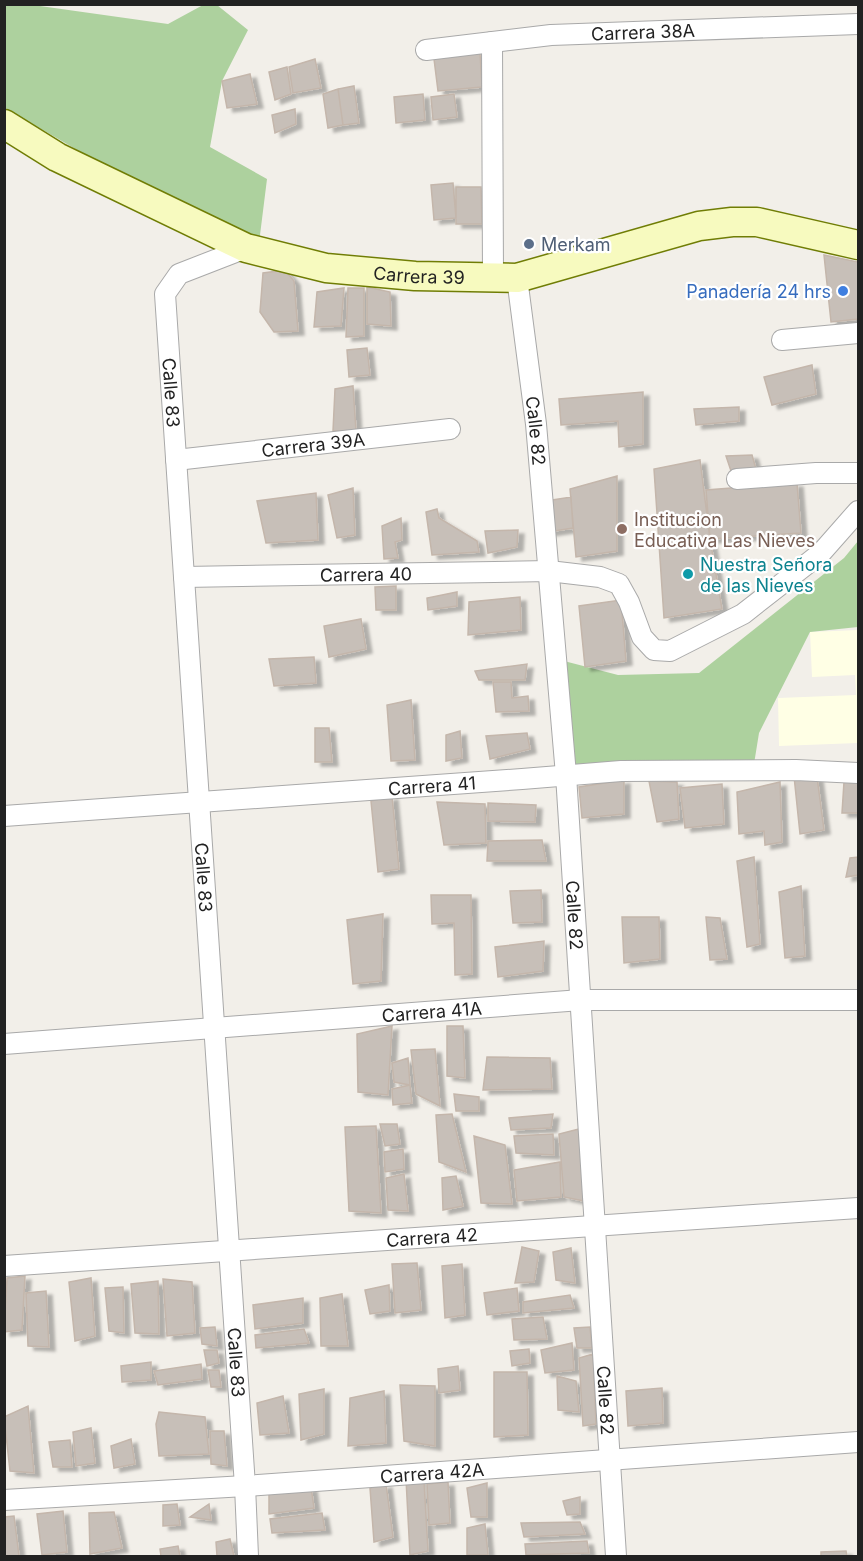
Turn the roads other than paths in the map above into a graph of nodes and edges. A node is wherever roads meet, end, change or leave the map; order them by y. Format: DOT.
graph roads {
  1 [pos="858,24"];
  2 [pos="492,42"];
  3 [pos="426,50"];
  4 [pos="4,124"];
  5 [pos="858,245"];
  6 [pos="246,248"];
  7 [pos="505,277"];
  8 [pos="858,333"];
  9 [pos="782,340"];
  10 [pos="450,429"];
  11 [pos="176,460"];
  12 [pos="858,473"];
  13 [pos="737,479"];
  14 [pos="858,511"];
  15 [pos="549,571"];
  16 [pos="184,577"];
  17 [pos="858,772"];
  18 [pos="566,775"];
  19 [pos="199,803"];
  20 [pos="4,816"];
  21 [pos="580,1000"];
  22 [pos="858,1000"];
  23 [pos="214,1028"];
  24 [pos="4,1044"];
  25 [pos="858,1208"];
  26 [pos="595,1226"];
  27 [pos="229,1251"];
  28 [pos="4,1266"];
  29 [pos="858,1442"];
  30 [pos="610,1459"];
  31 [pos="245,1486"];
  32 [pos="4,1500"];
  33 [pos="248,1557"];
  34 [pos="616,1557"];
  1 -- 2 [label="street, Carrera 38A"];
  2 -- 3 [label="street, Carrera 38A"];
  2 -- 7 [label="street, Calle 82"];
  4 -- 6 [label="main road, Carrera 39"];
  5 -- 7 [label="main road, Carrera 39"];
  6 -- 7 [label="main road, Carrera 39"];
  6 -- 11 [label="street, Calle 83"];
  7 -- 15 [label="street, Calle 82"];
  8 -- 9 [label="street"];
  10 -- 11 [label="street, Carrera 39A"];
  11 -- 16 [label="street, Calle 83"];
  12 -- 13 [label="street"];
  14 -- 15 [label="street, Carrera 40"];
  15 -- 16 [label="street, Carrera 40"];
  15 -- 18 [label="street, Calle 82"];
  16 -- 19 [label="street, Calle 83"];
  17 -- 18 [label="street, Carrera 41"];
  18 -- 19 [label="street, Carrera 41"];
  18 -- 21 [label="street, Calle 82"];
  19 -- 20 [label="street, Carrera 41"];
  19 -- 23 [label="street, Calle 83"];
  21 -- 22 [label="street, Carrera 41A"];
  21 -- 23 [label="street, Carrera 41A"];
  21 -- 26 [label="street, Calle 82"];
  23 -- 24 [label="street, Carrera 41A"];
  23 -- 27 [label="street, Calle 83"];
  25 -- 26 [label="street, Carrera 42"];
  26 -- 27 [label="street, Carrera 42"];
  26 -- 30 [label="street, Calle 82"];
  27 -- 28 [label="street, Carrera 42"];
  27 -- 31 [label="street, Calle 83"];
  29 -- 30 [label="street, Carrera 42A"];
  30 -- 31 [label="street, Carrera 42A"];
  30 -- 34 [label="street, Calle 82"];
  31 -- 32 [label="street, Carrera 42A"];
  31 -- 33 [label="street, Calle 83"];
}
